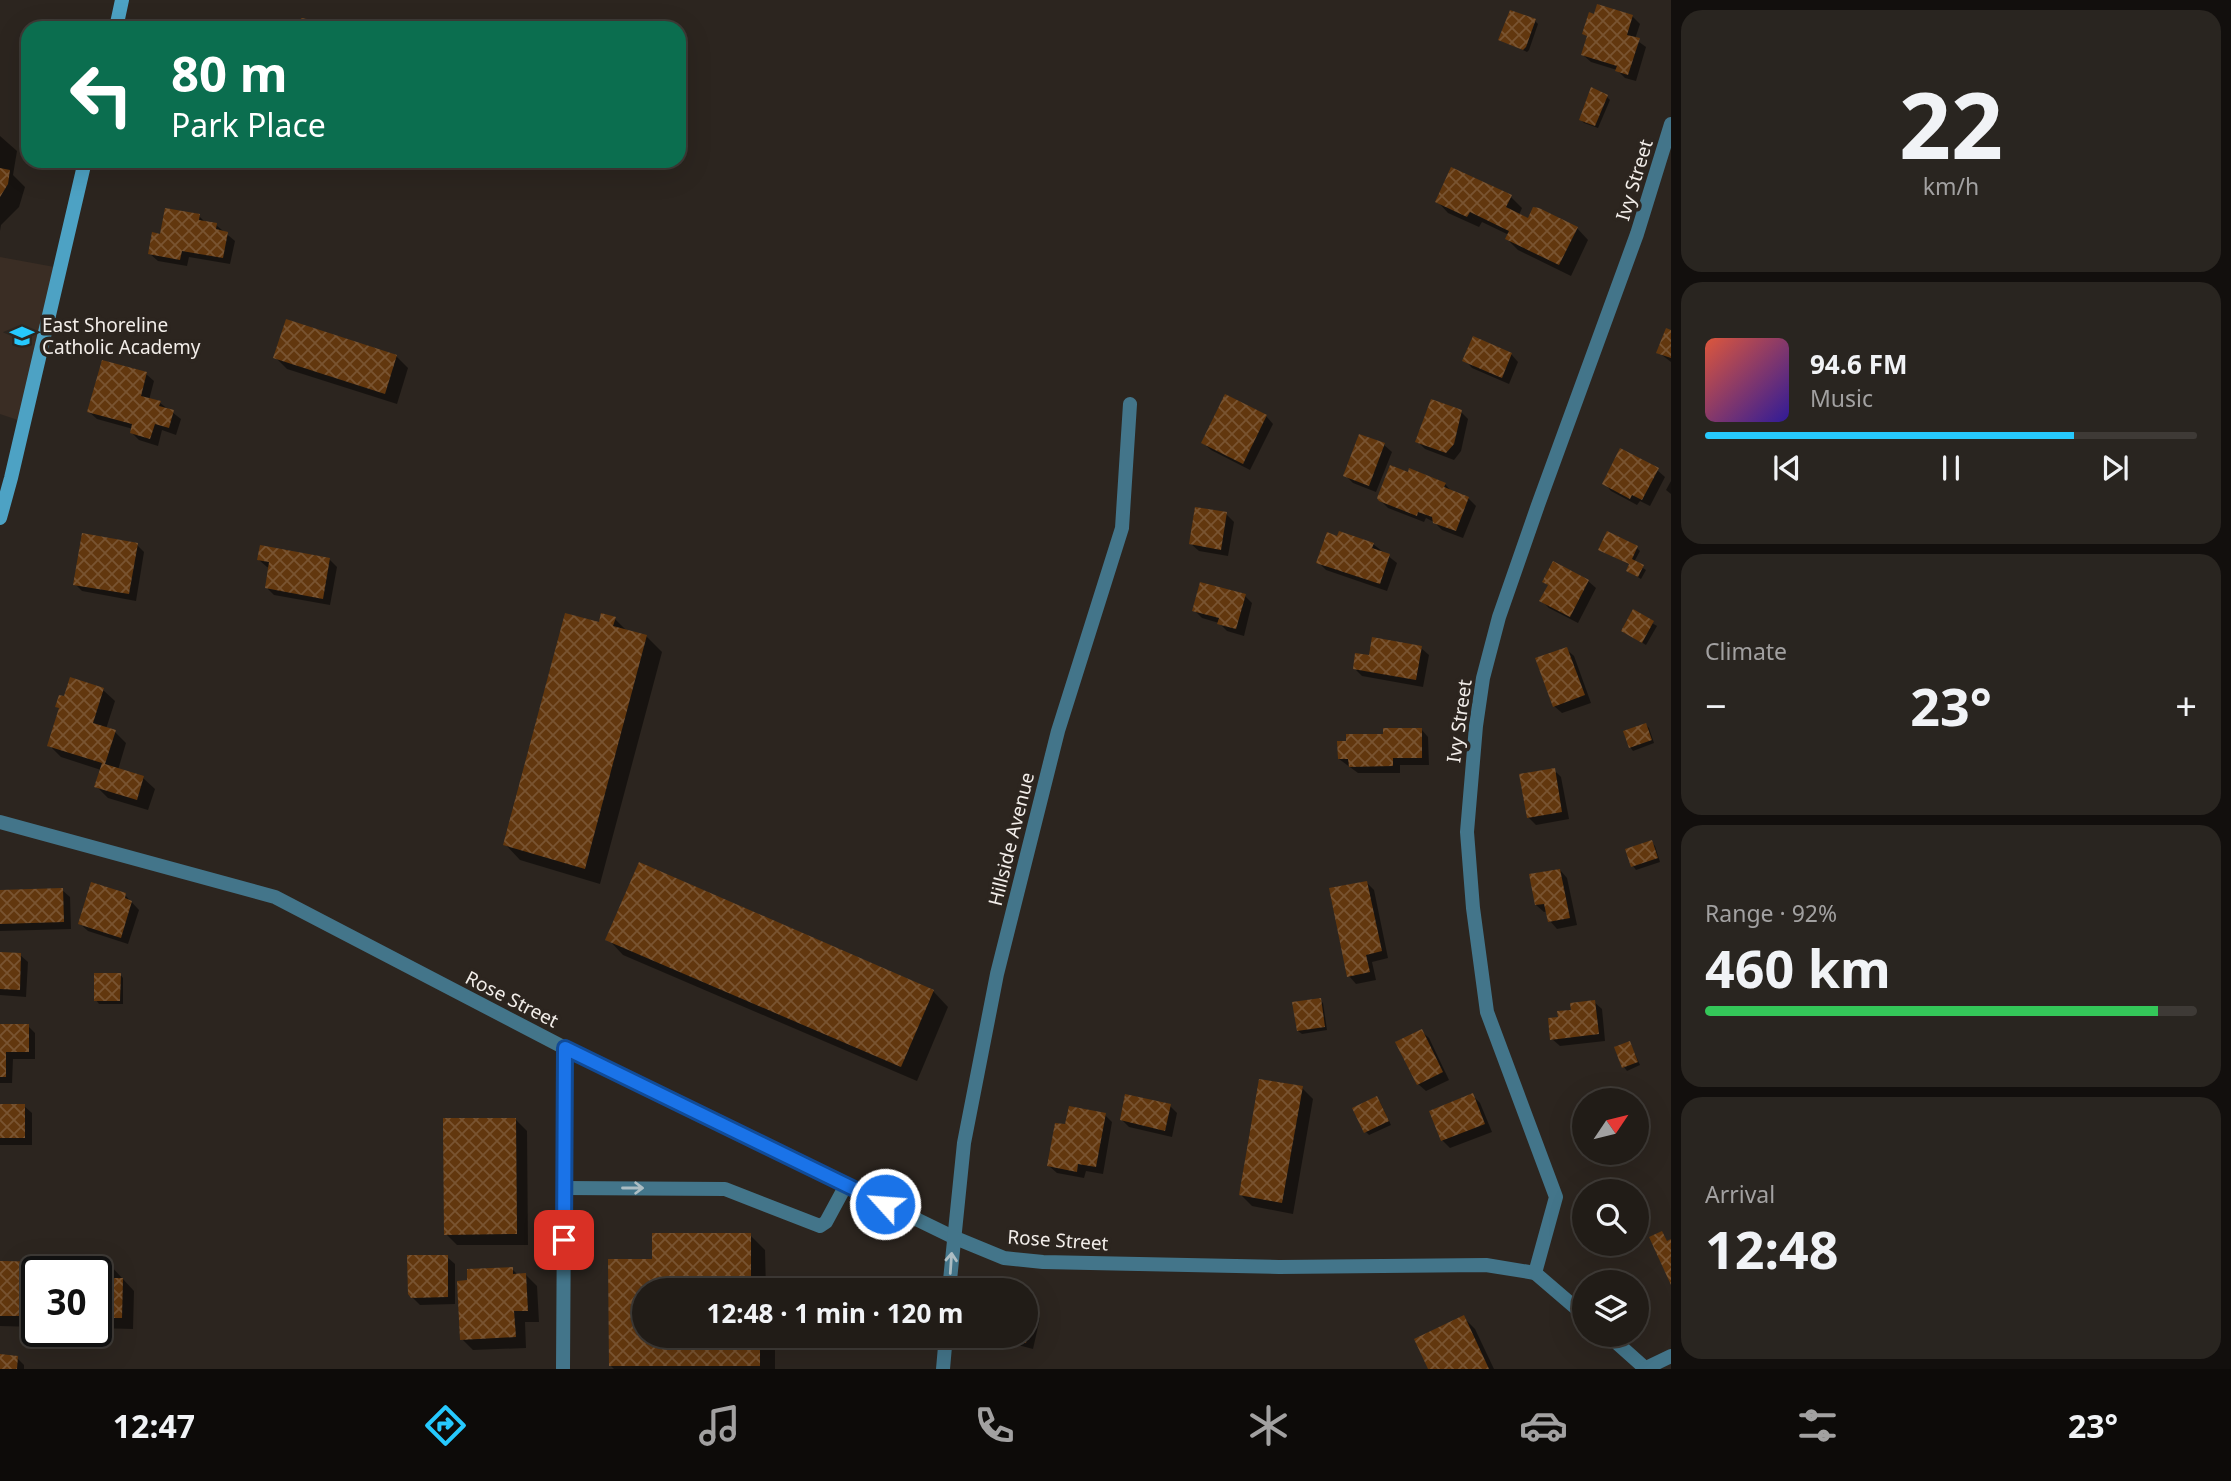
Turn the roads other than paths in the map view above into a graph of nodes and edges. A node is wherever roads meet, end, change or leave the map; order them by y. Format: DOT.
graph roads {
  1 [pos="122,0"];
  2 [pos="118,21"];
  3 [pos="1671,124"];
  4 [pos="83,168"];
  5 [pos="1130,404"];
  6 [pos="0,518"];
  7 [pos="0,822"];
  8 [pos="565,1048"];
  9 [pos="846,1185"];
  10 [pos="564,1188"];
  11 [pos="953,1237"];
  12 [pos="1535,1273"];
  13 [pos="950,1278"];
  14 [pos="1572,1305"];
  15 [pos="1622,1347"];
  16 [pos="945,1348"];
  17 [pos="1671,1356"];
  18 [pos="1646,1368"];
  19 [pos="564,1369"];
  20 [pos="943,1369"];
  1 -- 2 [label="street"];
  3 -- 12 [label="street, Ivy Street"];
  4 -- 6 [label="street"];
  5 -- 11 [label="street, Hillside Avenue"];
  7 -- 8 [label="street, Rose Street"];
  8 -- 9 [label="street, Rose Street"];
  8 -- 10 [label="street"];
  10 -- 9 [label="street, one-way"];
  9 -- 11 [label="street, Rose Street"];
  10 -- 19 [label="street"];
  11 -- 12 [label="street, Rose Street"];
  13 -- 11 [label="street, Hillside Avenue, one-way"];
  12 -- 14 [label="street"];
  15 -- 18 [label="street"];
  16 -- 20 [label="street"];
  17 -- 18 [label="street"];
}
